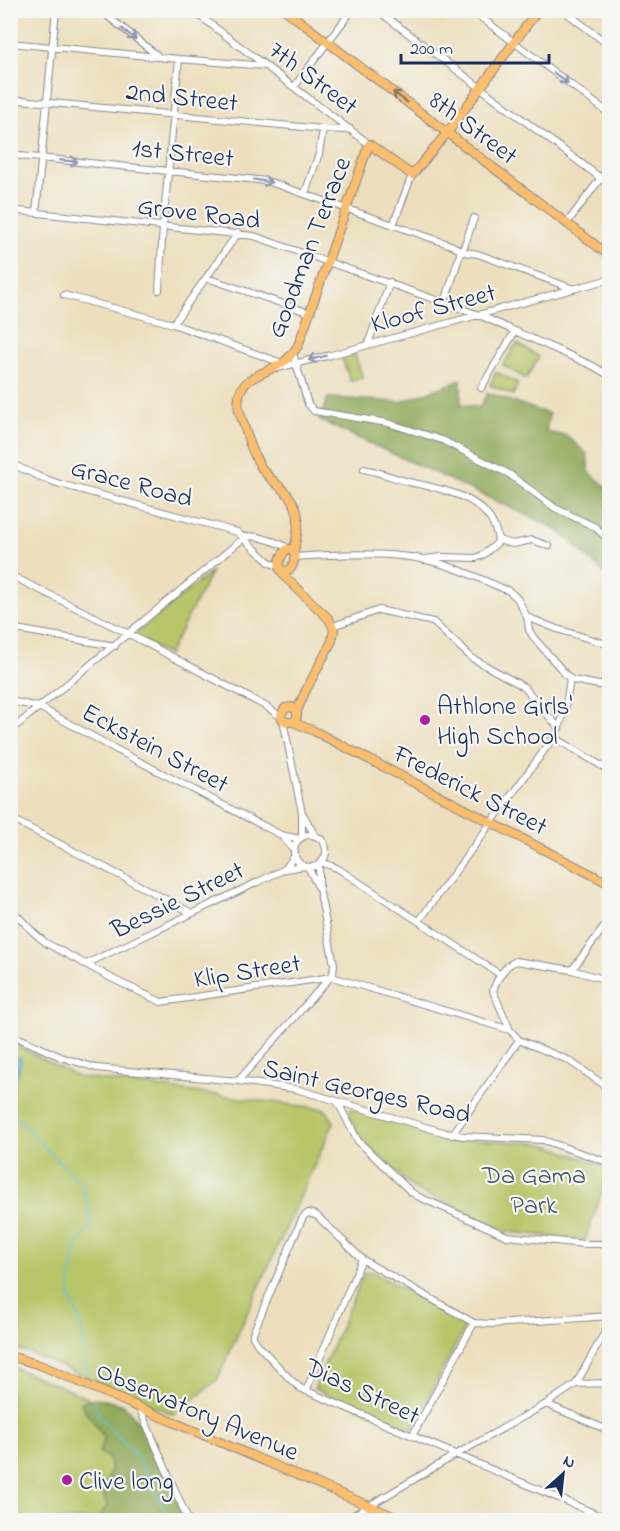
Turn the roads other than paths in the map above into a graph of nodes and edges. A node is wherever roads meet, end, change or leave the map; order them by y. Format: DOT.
graph roads {
  1 [pos="56,10"];
  2 [pos="100,10"];
  3 [pos="192,10"];
  4 [pos="285,10"];
  5 [pos="352,10"];
  6 [pos="377,10"];
  7 [pos="471,10"];
  8 [pos="538,10"];
  9 [pos="563,10"];
  10 [pos="328,42"];
  11 [pos="10,43"];
  12 [pos="514,43"];
  13 [pos="52,46"];
  14 [pos="609,46"];
  15 [pos="159,57"];
  16 [pos="179,59"];
  17 [pos="265,66"];
  18 [pos="294,87"];
  19 [pos="480,88"];
  20 [pos="10,99"];
  21 [pos="47,102"];
  22 [pos="173,114"];
  23 [pos="609,114"];
  24 [pos="323,129"];
  25 [pos="350,129"];
  26 [pos="447,132"];
  27 [pos="369,144"];
  28 [pos="10,155"];
  29 [pos="42,158"];
  30 [pos="609,166"];
  31 [pos="168,171"];
  32 [pos="412,175"];
  33 [pos="600,178"];
  34 [pos="609,185"];
  35 [pos="305,194"];
  36 [pos="347,208"];
  37 [pos="10,210"];
  38 [pos="36,213"];
  39 [pos="474,218"];
  40 [pos="567,223"];
  41 [pos="393,225"];
  42 [pos="163,226"];
  43 [pos="238,233"];
  44 [pos="463,249"];
  45 [pos="609,256"];
  46 [pos="328,261"];
  47 [pos="207,278"];
  48 [pos="609,279"];
  49 [pos="390,282"];
  50 [pos="573,289"];
  51 [pos="159,290"];
  52 [pos="64,295"];
  53 [pos="445,302"];
  54 [pos="310,313"];
  55 [pos="479,315"];
  56 [pos="173,324"];
  57 [pos="515,331"];
  58 [pos="368,344"];
  59 [pos="293,353"];
  60 [pos="282,363"];
  61 [pos="297,364"];
  62 [pos="266,370"];
  63 [pos="609,376"];
  64 [pos="481,388"];
  65 [pos="10,463"];
  66 [pos="364,469"];
  67 [pos="237,532"];
  68 [pos="250,535"];
  69 [pos="243,538"];
  70 [pos="498,540"];
  71 [pos="609,541"];
  72 [pos="549,546"];
  73 [pos="293,554"];
  74 [pos="423,559"];
  75 [pos="280,568"];
  76 [pos="10,575"];
  77 [pos="292,584"];
  78 [pos="526,616"];
  79 [pos="333,626"];
  80 [pos="10,628"];
  81 [pos="129,634"];
  82 [pos="580,636"];
  83 [pos="609,640"];
  84 [pos="609,645"];
  85 [pos="115,646"];
  86 [pos="570,678"];
  87 [pos="609,687"];
  88 [pos="10,701"];
  89 [pos="39,707"];
  90 [pos="290,716"];
  91 [pos="559,728"];
  92 [pos="10,731"];
  93 [pos="554,737"];
  94 [pos="609,771"];
  95 [pos="302,813"];
  96 [pos="10,818"];
  97 [pos="490,823"];
  98 [pos="281,835"];
  99 [pos="315,836"];
  100 [pos="301,838"];
  101 [pos="295,853"];
  102 [pos="326,853"];
  103 [pos="320,863"];
  104 [pos="307,866"];
  105 [pos="285,868"];
  106 [pos="338,868"];
  107 [pos="609,884"];
  108 [pos="319,888"];
  109 [pos="10,908"];
  110 [pos="192,913"];
  111 [pos="609,919"];
  112 [pos="419,921"];
  113 [pos="86,964"];
  114 [pos="572,970"];
  115 [pos="501,975"];
  116 [pos="332,977"];
  117 [pos="609,981"];
  118 [pos="510,1030"];
  119 [pos="10,1034"];
  120 [pos="519,1040"];
  121 [pos="238,1081"];
  122 [pos="609,1089"];
  123 [pos="337,1101"];
  124 [pos="452,1135"];
  125 [pos="609,1163"];
  126 [pos="609,1244"];
  127 [pos="362,1259"];
  128 [pos="609,1316"];
  129 [pos="474,1323"];
  130 [pos="609,1323"];
  131 [pos="10,1356"];
  132 [pos="609,1383"];
  133 [pos="576,1384"];
  134 [pos="306,1391"];
  135 [pos="546,1404"];
  136 [pos="139,1407"];
  137 [pos="609,1431"];
  138 [pos="412,1436"];
  139 [pos="457,1454"];
  140 [pos="369,1506"];
  141 [pos="609,1520"];
  142 [pos="188,1521"];
  143 [pos="345,1521"];
  144 [pos="402,1521"];
  1 -- 13 [label="street"];
  2 -- 15 [label="street, one-way"];
  3 -- 17 [label="street, 7th Street"];
  4 -- 10 [label="main road, 8th Street"];
  5 -- 10 [label="street"];
  6 -- 19 [label="street"];
  7 -- 12 [label="street"];
  8 -- 12 [label="main road"];
  9 -- 14 [label="street"];
  10 -- 18 [label="street"];
  26 -- 10 [label="main road, 8th Street, one-way"];
  11 -- 13 [label="street"];
  12 -- 19 [label="main road"];
  12 -- 23 [label="street, one-way"];
  13 -- 15 [label="street"];
  13 -- 21 [label="street"];
  15 -- 16 [label="street"];
  16 -- 17 [label="street"];
  16 -- 22 [label="street"];
  17 -- 18 [label="street, 7th Street"];
  18 -- 25 [label="street, 7th Street"];
  19 -- 26 [label="main road"];
  19 -- 33 [label="street"];
  20 -- 21 [label="street, 2nd Street"];
  21 -- 22 [label="street, 2nd Street"];
  21 -- 29 [label="street"];
  22 -- 24 [label="street, 2nd Street"];
  22 -- 31 [label="street"];
  24 -- 25 [label="street, 2nd Street"];
  24 -- 35 [label="street"];
  25 -- 27 [label="street, 7th Street"];
  26 -- 32 [label="main road"];
  26 -- 40 [label="main road, 8th Street"];
  27 -- 32 [label="main road, 7th Street"];
  27 -- 36 [label="main road, Goodman Terrace"];
  28 -- 29 [label="street, 1st Street"];
  29 -- 31 [label="street, 1st Street, one-way"];
  29 -- 38 [label="street"];
  30 -- 33 [label="street"];
  31 -- 35 [label="street, 1st Street, one-way"];
  31 -- 42 [label="street"];
  32 -- 41 [label="street"];
  33 -- 34 [label="street"];
  33 -- 40 [label="street"];
  35 -- 36 [label="street, 1st Street"];
  36 -- 41 [label="street, 1st Street"];
  36 -- 46 [label="main road, Goodman Terrace"];
  37 -- 38 [label="street, Grove Road"];
  38 -- 42 [label="street, Grove Road"];
  39 -- 44 [label="street"];
  40 -- 45 [label="main road, 8th Street"];
  41 -- 44 [label="street, 1st Street"];
  42 -- 43 [label="street, Grove Road"];
  42 -- 51 [label="street"];
  43 -- 46 [label="street, Grove Road"];
  43 -- 47 [label="street"];
  44 -- 50 [label="street, 1st Street"];
  44 -- 53 [label="street"];
  46 -- 49 [label="street, Grove Road"];
  46 -- 54 [label="main road, Goodman Terrace"];
  47 -- 54 [label="street"];
  47 -- 56 [label="street"];
  48 -- 50 [label="street, Kloof Street"];
  49 -- 53 [label="street, Grove Road"];
  49 -- 58 [label="street"];
  50 -- 55 [label="street, Kloof Street"];
  52 -- 56 [label="street"];
  53 -- 55 [label="street, Grove Road"];
  54 -- 59 [label="main road, Goodman Terrace"];
  55 -- 57 [label="street, Grove Road"];
  55 -- 58 [label="street, Kloof Street"];
  56 -- 60 [label="street"];
  57 -- 63 [label="street, Grove Road"];
  57 -- 64 [label="street"];
  58 -- 61 [label="street, Kloof Street, one-way"];
  59 -- 60 [label="main road, Goodman Terrace"];
  59 -- 61 [label="street"];
  60 -- 62 [label="main road, Goodman Terrace"];
  61 -- 62 [label="street, Kloof Street"];
  61 -- 71 [label="street"];
  62 -- 73 [label="main road, Goodman Terrace"];
  65 -- 67 [label="street, Grace Road"];
  66 -- 70 [label="street"];
  67 -- 68 [label="street"];
  67 -- 69 [label="street, Grace Road"];
  68 -- 69 [label="street"];
  68 -- 73 [label="street"];
  69 -- 75 [label="street, Grace Road"];
  69 -- 81 [label="street"];
  70 -- 72 [label="street"];
  70 -- 74 [label="street"];
  73 -- 74 [label="street"];
  73 -- 75 [label="main road"];
  73 -- 75 [label="main road"];
  73 -- 77 [label="main road, Goodman Terrace"];
  74 -- 78 [label="street"];
  75 -- 77 [label="main road, Grace Road"];
  76 -- 81 [label="street, Frederick Street"];
  77 -- 79 [label="main road, Grace Road"];
  78 -- 82 [label="street"];
  78 -- 86 [label="street"];
  79 -- 90 [label="main road"];
  79 -- 91 [label="street"];
  80 -- 85 [label="street"];
  81 -- 85 [label="street"];
  81 -- 90 [label="street, Frederick Street"];
  82 -- 83 [label="street"];
  82 -- 84 [label="street"];
  85 -- 89 [label="street"];
  86 -- 87 [label="street"];
  86 -- 91 [label="street"];
  88 -- 89 [label="street, Eckstein Street"];
  89 -- 92 [label="street"];
  89 -- 98 [label="street, Eckstein Street"];
  90 -- 95 [label="street"];
  90 -- 97 [label="main road, Frederick Street"];
  91 -- 93 [label="street"];
  93 -- 94 [label="street"];
  93 -- 97 [label="street"];
  95 -- 99 [label="street"];
  95 -- 100 [label="street"];
  96 -- 110 [label="street"];
  97 -- 107 [label="main road, Frederick Street"];
  97 -- 112 [label="street"];
  98 -- 100 [label="street, Eckstein Street"];
  98 -- 101 [label="street, Eckstein Street"];
  99 -- 100 [label="street"];
  99 -- 102 [label="street"];
  100 -- 101 [label="street"];
  101 -- 104 [label="street"];
  101 -- 105 [label="street, Bessie Street"];
  102 -- 103 [label="street"];
  102 -- 106 [label="street"];
  103 -- 104 [label="street"];
  103 -- 106 [label="street"];
  103 -- 108 [label="street"];
  104 -- 105 [label="street, Bessie Street"];
  104 -- 108 [label="street"];
  105 -- 110 [label="street, Bessie Street"];
  106 -- 112 [label="street"];
  108 -- 116 [label="street"];
  109 -- 113 [label="street, Klip Street"];
  110 -- 113 [label="street, Bessie Street"];
  111 -- 114 [label="street"];
  112 -- 115 [label="street"];
  113 -- 116 [label="street, Klip Street"];
  114 -- 115 [label="street"];
  114 -- 117 [label="street"];
  115 -- 118 [label="street"];
  116 -- 118 [label="street, Klip Street"];
  116 -- 121 [label="street"];
  118 -- 120 [label="street"];
  119 -- 121 [label="street, Saint Georges Road"];
  120 -- 122 [label="street"];
  120 -- 124 [label="street"];
  121 -- 123 [label="street, Saint Georges Road"];
  123 -- 124 [label="street, Saint Georges Road"];
  123 -- 126 [label="street"];
  124 -- 125 [label="street, Saint Georges Road"];
  127 -- 129 [label="street"];
  127 -- 134 [label="street"];
  127 -- 134 [label="street, Dias Street"];
  128 -- 129 [label="street"];
  129 -- 138 [label="street"];
  130 -- 133 [label="street"];
  131 -- 136 [label="main road, Observatory Avenue"];
  132 -- 133 [label="street"];
  133 -- 135 [label="street"];
  134 -- 138 [label="street, Dias Street"];
  135 -- 137 [label="street"];
  135 -- 139 [label="street"];
  136 -- 140 [label="main road, Observatory Avenue"];
  136 -- 142 [label="street"];
  138 -- 139 [label="street, Dias Street"];
  139 -- 140 [label="street"];
  139 -- 141 [label="street, Dias Street"];
  140 -- 143 [label="street"];
  140 -- 144 [label="main road, Observatory Avenue"];
}
